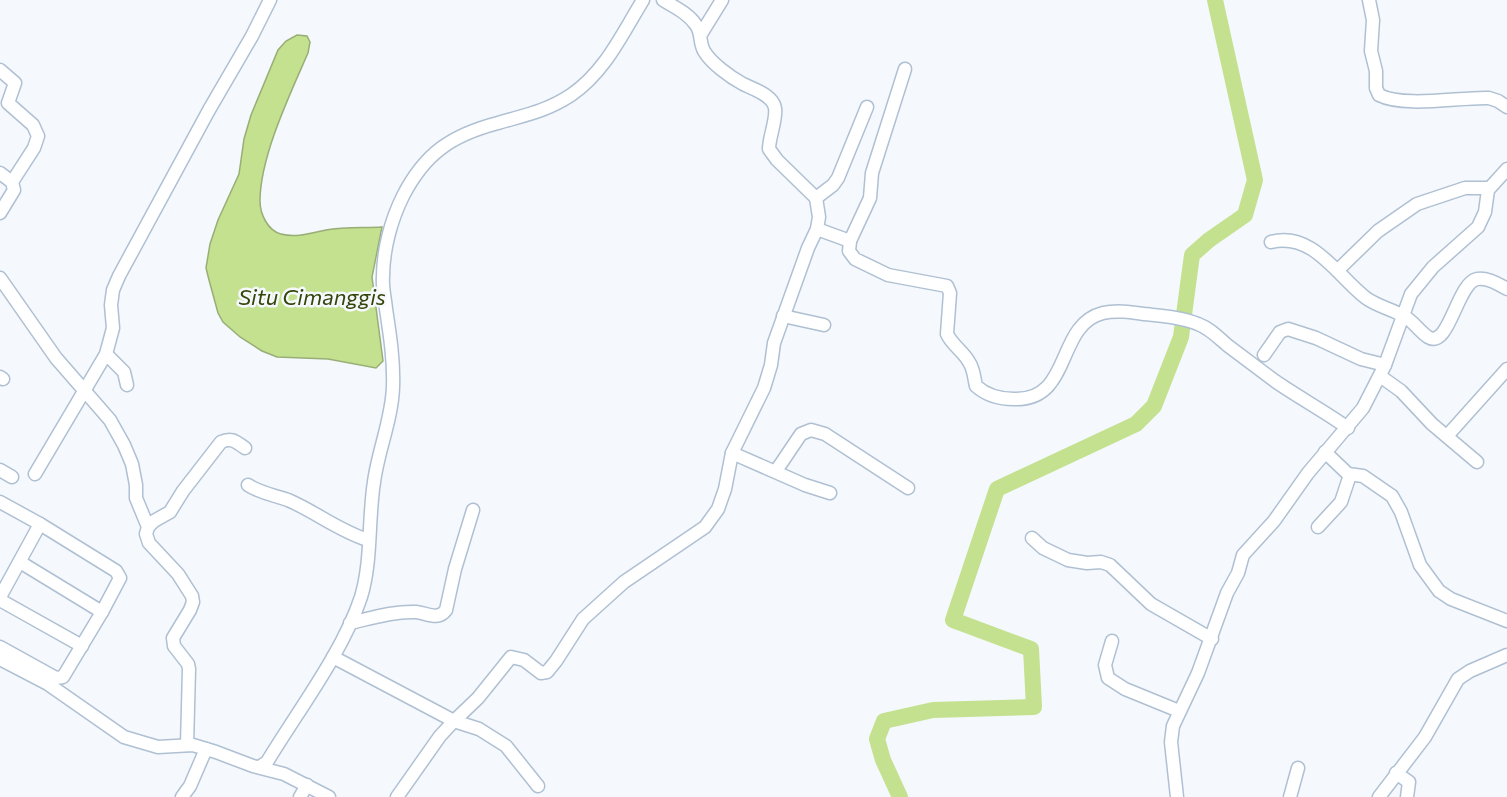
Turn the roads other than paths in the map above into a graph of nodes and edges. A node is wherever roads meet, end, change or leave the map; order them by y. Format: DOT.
graph roads {
  1 [pos="270,0"];
  2 [pos="643,0"];
  3 [pos="663,0"];
  4 [pos="722,0"];
  5 [pos="1369,0"];
  6 [pos="701,34"];
  7 [pos="905,69"];
  8 [pos="0,70"];
  9 [pos="1507,106"];
  10 [pos="867,107"];
  11 [pos="1507,168"];
  12 [pos="0,173"];
  13 [pos="13,184"];
  14 [pos="1489,188"];
  15 [pos="816,198"];
  16 [pos="0,213"];
  17 [pos="817,229"];
  18 [pos="850,242"];
  19 [pos="1271,243"];
  20 [pos="1338,270"];
  21 [pos="0,278"];
  22 [pos="1507,289"];
  23 [pos="783,316"];
  24 [pos="1404,316"];
  25 [pos="824,325"];
  26 [pos="106,354"];
  27 [pos="1264,355"];
  28 [pos="1507,369"];
  29 [pos="1382,371"];
  30 [pos="127,385"];
  31 [pos="84,389"];
  32 [pos="1348,428"];
  33 [pos="1447,436"];
  34 [pos="245,448"];
  35 [pos="1325,452"];
  36 [pos="732,453"];
  37 [pos="1477,462"];
  38 [pos="0,470"];
  39 [pos="776,471"];
  40 [pos="35,474"];
  41 [pos="1350,474"];
  42 [pos="12,477"];
  43 [pos="248,485"];
  44 [pos="908,488"];
  45 [pos="830,493"];
  46 [pos="0,502"];
  47 [pos="472,510"];
  48 [pos="0,511"];
  49 [pos="148,526"];
  50 [pos="1318,527"];
  51 [pos="42,528"];
  52 [pos="1032,537"];
  53 [pos="368,540"];
  54 [pos="20,562"];
  55 [pos="0,598"];
  56 [pos="102,612"];
  57 [pos="1507,621"];
  58 [pos="351,623"];
  59 [pos="1212,639"];
  60 [pos="1112,640"];
  61 [pos="0,646"];
  62 [pos="82,646"];
  63 [pos="1507,655"];
  64 [pos="333,657"];
  65 [pos="0,659"];
  66 [pos="1179,711"];
  67 [pos="454,721"];
  68 [pos="187,745"];
  69 [pos="206,749"];
  70 [pos="261,766"];
  71 [pos="1298,768"];
  72 [pos="1396,773"];
  73 [pos="307,785"];
  74 [pos="538,786"];
  75 [pos="182,797"];
  76 [pos="300,797"];
  77 [pos="329,797"];
  78 [pos="397,797"];
  79 [pos="1177,797"];
  80 [pos="1290,797"];
  81 [pos="1379,797"];
  82 [pos="1407,797"];
  1 -- 26 [label="street"];
  2 -- 53 [label="street"];
  3 -- 6 [label="street"];
  4 -- 6 [label="street"];
  5 -- 9 [label="street"];
  6 -- 15 [label="street"];
  7 -- 18 [label="street"];
  8 -- 13 [label="street"];
  10 -- 15 [label="street"];
  11 -- 14 [label="street"];
  12 -- 13 [label="street"];
  13 -- 16 [label="street"];
  14 -- 20 [label="street"];
  14 -- 24 [label="street"];
  15 -- 17 [label="street"];
  17 -- 18 [label="street"];
  17 -- 23 [label="street"];
  18 -- 32 [label="street"];
  19 -- 20 [label="street"];
  20 -- 24 [label="street"];
  21 -- 31 [label="street"];
  22 -- 24 [label="street"];
  23 -- 25 [label="street"];
  23 -- 36 [label="street"];
  24 -- 29 [label="street"];
  26 -- 30 [label="street"];
  26 -- 31 [label="street"];
  27 -- 29 [label="street"];
  28 -- 33 [label="street"];
  29 -- 32 [label="street"];
  29 -- 33 [label="street"];
  31 -- 40 [label="street"];
  31 -- 49 [label="street"];
  32 -- 35 [label="street"];
  33 -- 37 [label="street"];
  34 -- 49 [label="street"];
  35 -- 41 [label="street"];
  35 -- 59 [label="street"];
  36 -- 39 [label="street"];
  36 -- 67 [label="street"];
  38 -- 42 [label="street"];
  39 -- 44 [label="street"];
  39 -- 45 [label="street"];
  41 -- 50 [label="street"];
  41 -- 57 [label="street"];
  43 -- 53 [label="street"];
  46 -- 51 [label="street"];
  47 -- 58 [label="street"];
  48 -- 51 [label="street"];
  49 -- 68 [label="street"];
  51 -- 54 [label="street"];
  51 -- 56 [label="street"];
  52 -- 59 [label="street"];
  53 -- 58 [label="street"];
  54 -- 55 [label="street"];
  54 -- 56 [label="street"];
  55 -- 62 [label="street"];
  56 -- 62 [label="street"];
  58 -- 64 [label="street"];
  59 -- 66 [label="street"];
  60 -- 66 [label="street"];
  61 -- 62 [label="street"];
  63 -- 72 [label="street"];
  64 -- 67 [label="street"];
  64 -- 70 [label="street"];
  65 -- 68 [label="street"];
  66 -- 79 [label="street"];
  67 -- 74 [label="street"];
  67 -- 78 [label="street"];
  68 -- 69 [label="street"];
  69 -- 70 [label="street"];
  69 -- 75 [label="street"];
  70 -- 73 [label="street"];
  71 -- 80 [label="street"];
  72 -- 81 [label="street"];
  72 -- 82 [label="street"];
  73 -- 76 [label="street"];
  73 -- 77 [label="street"];
}
